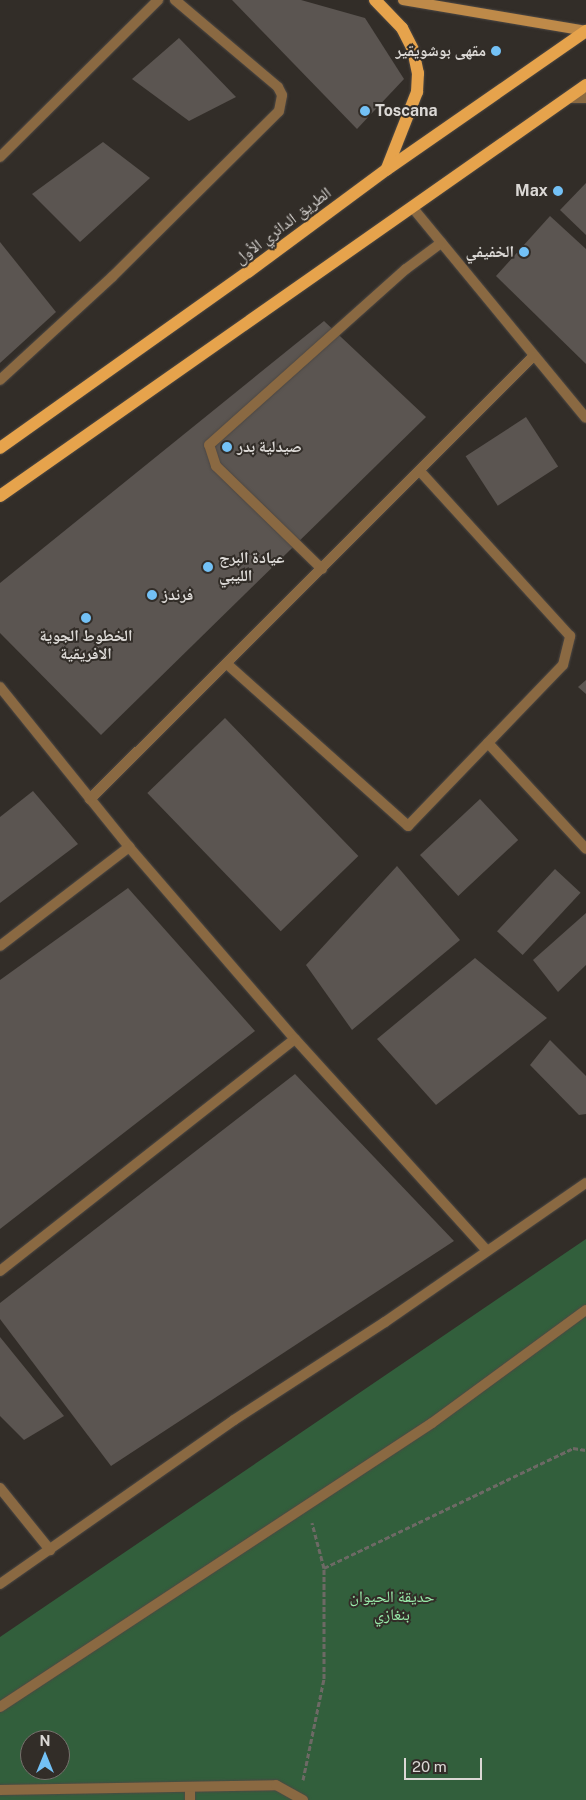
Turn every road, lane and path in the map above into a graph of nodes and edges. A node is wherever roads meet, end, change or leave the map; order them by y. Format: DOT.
graph roads {
  1 [pos="158,0"];
  2 [pos="175,0"];
  3 [pos="375,0"];
  4 [pos="403,0"];
  5 [pos="586,31"];
  6 [pos="586,85"];
  7 [pos="568,98"];
  8 [pos="586,98"];
  9 [pos="0,157"];
  10 [pos="386,170"];
  11 [pos="412,208"];
  12 [pos="441,244"];
  13 [pos="533,357"];
  14 [pos="0,380"];
  15 [pos="586,418"];
  16 [pos="0,448"];
  17 [pos="420,471"];
  18 [pos="0,496"];
  19 [pos="322,569"];
  20 [pos="227,664"];
  21 [pos="0,687"];
  22 [pos="488,743"];
  23 [pos="90,800"];
  24 [pos="129,847"];
  25 [pos="586,849"];
  26 [pos="0,946"];
  27 [pos="295,1039"];
  28 [pos="586,1183"];
  29 [pos="486,1250"];
  30 [pos="0,1271"];
  31 [pos="586,1310"];
  32 [pos="586,1450"];
  33 [pos="0,1488"];
  34 [pos="308,1506"];
  35 [pos="50,1550"];
  36 [pos="324,1568"];
  37 [pos="0,1584"];
  38 [pos="0,1706"];
  39 [pos="190,1787"];
  40 [pos="0,1790"];
  41 [pos="301,1799"];
  42 [pos="190,1800"];
  1 -- 9 [label="street"];
  2 -- 14 [label="street"];
  3 -- 10 [label="main road"];
  4 -- 5 [label="street"];
  5 -- 10 [label="main road, الطريق الدائري الأول"];
  6 -- 7 [label="main road"];
  7 -- 8 [label="street"];
  7 -- 11 [label="main road"];
  10 -- 16 [label="main road, الطريق الدائري الأول"];
  11 -- 12 [label="street"];
  11 -- 18 [label="main road"];
  12 -- 13 [label="street"];
  12 -- 19 [label="street"];
  13 -- 15 [label="street"];
  13 -- 17 [label="street"];
  17 -- 19 [label="street"];
  17 -- 22 [label="street"];
  19 -- 20 [label="street"];
  20 -- 22 [label="street"];
  20 -- 23 [label="street"];
  21 -- 23 [label="street"];
  22 -- 25 [label="street"];
  23 -- 24 [label="street"];
  24 -- 26 [label="street"];
  24 -- 27 [label="street"];
  27 -- 29 [label="street"];
  27 -- 30 [label="street"];
  28 -- 29 [label="street"];
  29 -- 35 [label="street"];
  31 -- 34 [label="street"];
  32 -- 36 [label="path"];
  33 -- 35 [label="street"];
  34 -- 36 [label="path"];
  34 -- 38 [label="street"];
  35 -- 37 [label="street"];
  36 -- 41 [label="path"];
  39 -- 40 [label="street"];
  39 -- 41 [label="street"];
  39 -- 42 [label="street"];
}
